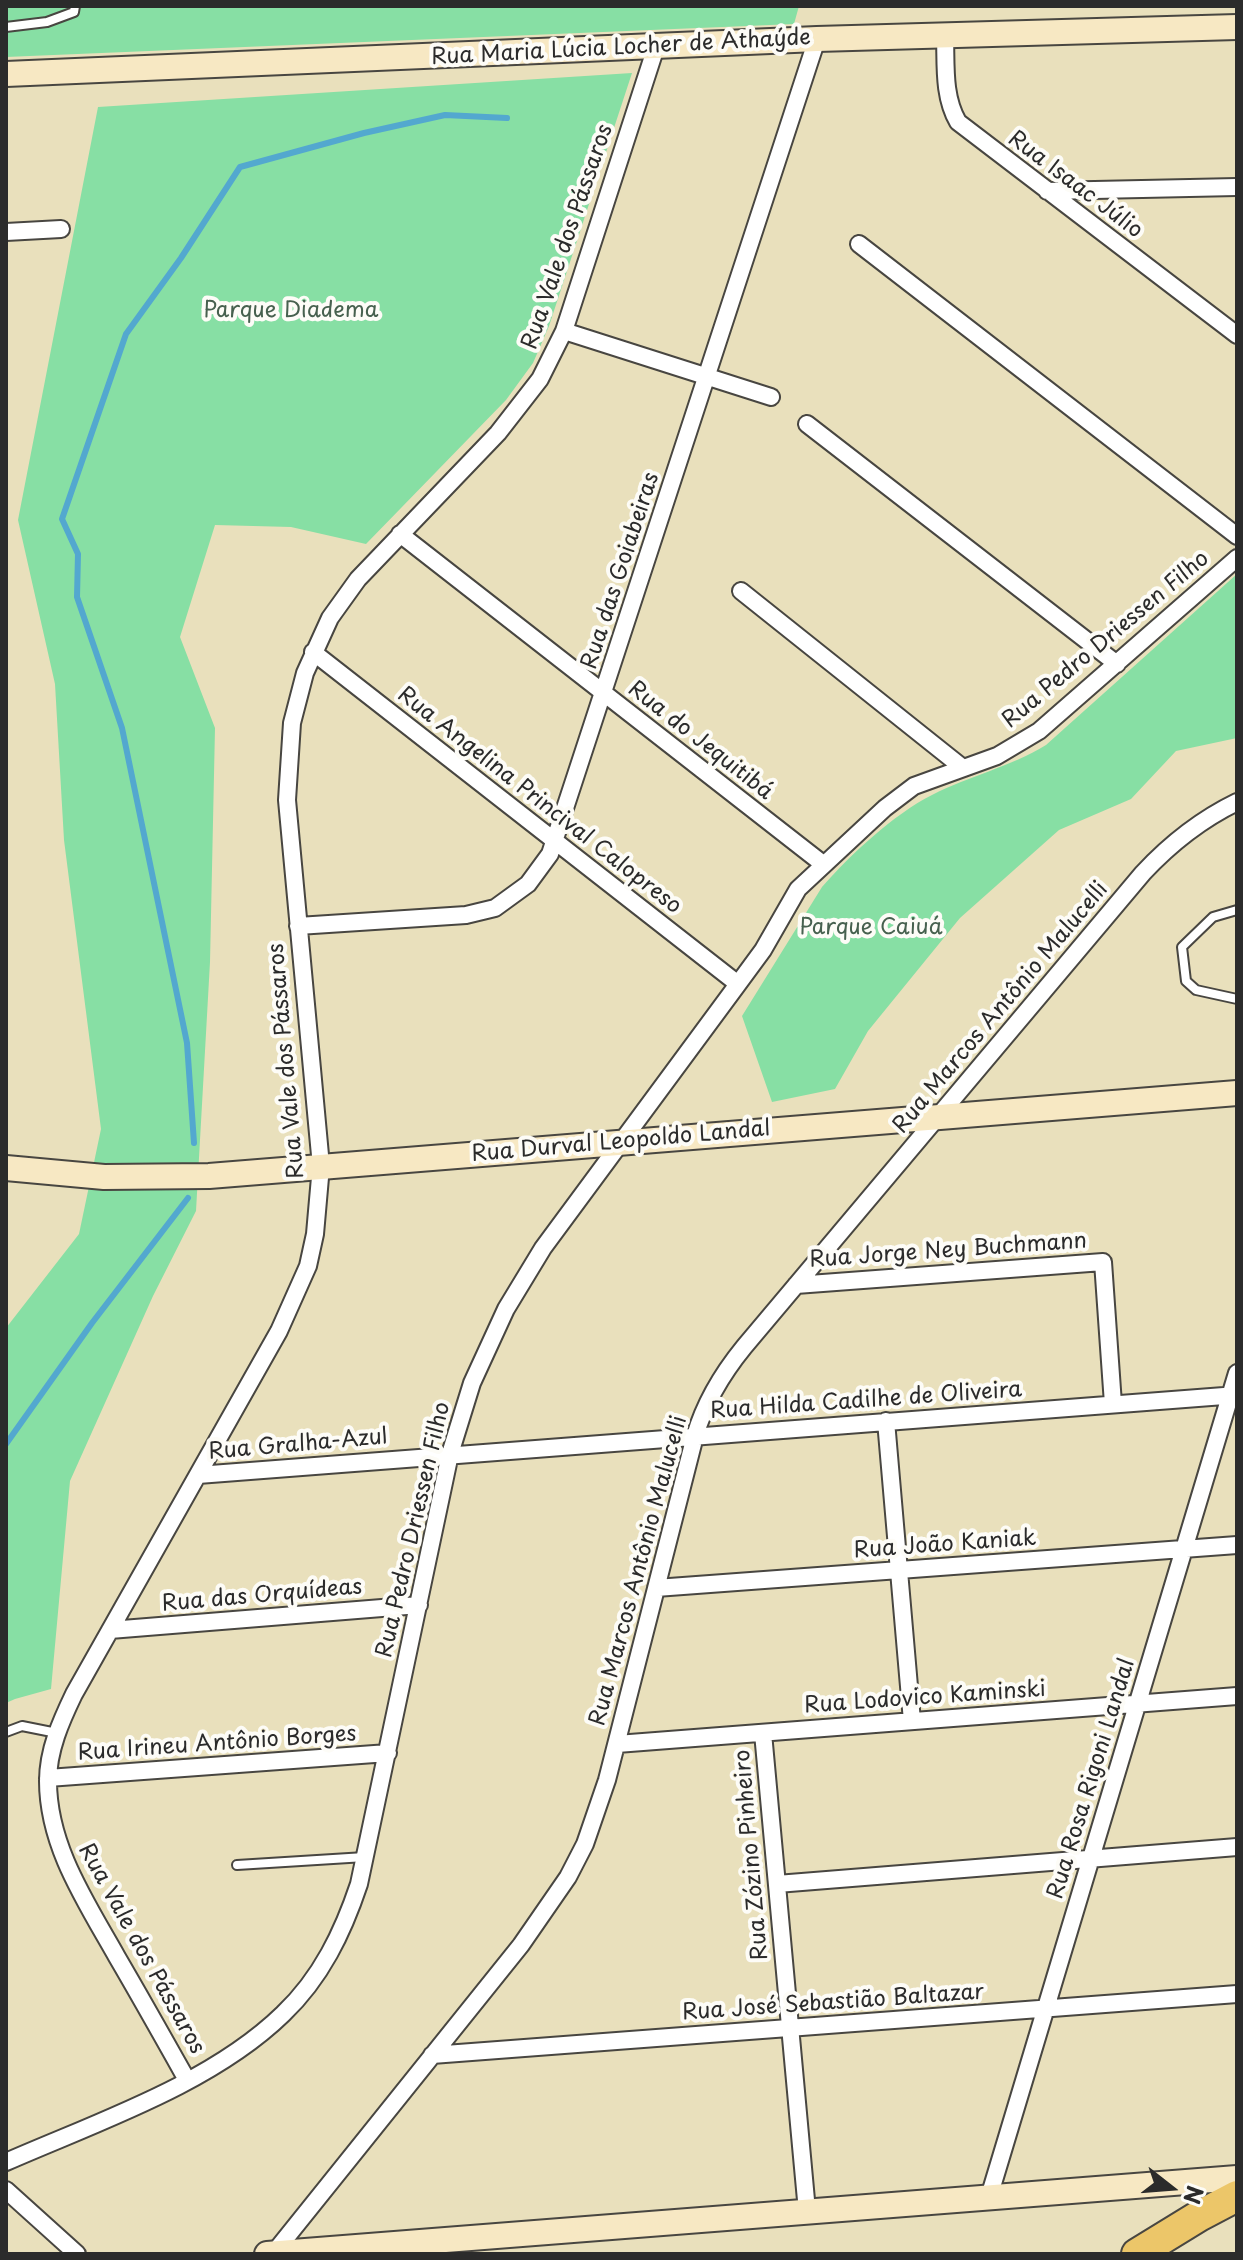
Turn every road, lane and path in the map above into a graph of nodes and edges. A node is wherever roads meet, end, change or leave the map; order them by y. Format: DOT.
graph roads {
  1 [pos="75,6"];
  2 [pos="6,27"];
  3 [pos="1237,27"];
  4 [pos="945,36"];
  5 [pos="817,39"];
  6 [pos="656,47"];
  7 [pos="6,74"];
  8 [pos="1237,187"];
  9 [pos="1047,191"];
  10 [pos="61,229"];
  11 [pos="6,232"];
  12 [pos="859,244"];
  13 [pos="564,331"];
  14 [pos="1237,335"];
  15 [pos="707,377"];
  16 [pos="771,397"];
  17 [pos="807,424"];
  18 [pos="400,534"];
  19 [pos="1237,536"];
  20 [pos="1237,558"];
  21 [pos="741,591"];
  22 [pos="313,652"];
  23 [pos="1117,664"];
  24 [pos="604,693"];
  25 [pos="963,768"];
  26 [pos="1237,802"];
  27 [pos="556,841"];
  28 [pos="823,864"];
  29 [pos="1237,910"];
  30 [pos="298,926"];
  31 [pos="738,984"];
  32 [pos="1237,999"];
  33 [pos="1237,1093"];
  34 [pos="938,1117"];
  35 [pos="621,1142"];
  36 [pos="321,1166"];
  37 [pos="6,1168"];
  38 [pos="796,1285"];
  39 [pos="1237,1373"];
  40 [pos="1234,1395"];
  41 [pos="1113,1404"];
  42 [pos="886,1421"];
  43 [pos="695,1436"];
  44 [pos="450,1454"];
  45 [pos="198,1475"];
  46 [pos="1237,1545"];
  47 [pos="1184,1550"];
  48 [pos="899,1571"];
  49 [pos="656,1588"];
  50 [pos="419,1605"];
  51 [pos="110,1630"];
  52 [pos="1237,1696"];
  53 [pos="1137,1704"];
  54 [pos="912,1721"];
  55 [pos="6,1732"];
  56 [pos="57,1733"];
  57 [pos="763,1733"];
  58 [pos="617,1744"];
  59 [pos="388,1753"];
  60 [pos="48,1778"];
  61 [pos="1237,1847"];
  62 [pos="365,1857"];
  63 [pos="1091,1859"];
  64 [pos="237,1865"];
  65 [pos="777,1884"];
  66 [pos="1237,1994"];
  67 [pos="1046,2008"];
  68 [pos="790,2028"];
  69 [pos="432,2055"];
  70 [pos="187,2080"];
  71 [pos="6,2162"];
  72 [pos="1237,2178"];
  73 [pos="6,2190"];
  74 [pos="1237,2196"];
  75 [pos="989,2197"];
  76 [pos="807,2211"];
  77 [pos="77,2254"];
  78 [pos="267,2254"];
  79 [pos="273,2254"];
  80 [pos="1137,2254"];
  1 -- 2 [label="lane"];
  3 -- 4 [label="street, Rua Maria Lúcia Locher de Athaýde"];
  4 -- 5 [label="street, Rua Maria Lúcia Locher de Athaýde"];
  4 -- 9 [label="street, Rua Isaac Júlio"];
  5 -- 6 [label="street, Rua Maria Lúcia Locher de Athaýde"];
  5 -- 15 [label="street, Rua das Goiabeiras"];
  6 -- 7 [label="street, Rua Maria Lúcia Locher de Athaýde"];
  6 -- 13 [label="street, Rua Vale dos Pássaros"];
  8 -- 9 [label="street"];
  9 -- 14 [label="street, Rua Isaac Júlio"];
  10 -- 11 [label="street"];
  12 -- 19 [label="street"];
  13 -- 15 [label="street"];
  13 -- 18 [label="street, Rua Vale dos Pássaros"];
  15 -- 16 [label="street"];
  15 -- 24 [label="street, Rua das Goiabeiras"];
  17 -- 23 [label="street"];
  18 -- 22 [label="street, Rua Vale dos Pássaros"];
  18 -- 24 [label="street, Rua do Jequitibá"];
  20 -- 23 [label="street, Rua Pedro Driessen Filho"];
  21 -- 25 [label="street"];
  22 -- 27 [label="street, Rua Angelina Princival Calopreso"];
  22 -- 30 [label="street, Rua Vale dos Pássaros"];
  23 -- 25 [label="street, Rua Pedro Driessen Filho"];
  24 -- 27 [label="street, Rua das Goiabeiras"];
  24 -- 28 [label="street, Rua do Jequitibá"];
  25 -- 28 [label="street, Rua Pedro Driessen Filho"];
  26 -- 34 [label="street, Rua Marcos Antônio Malucelli"];
  27 -- 30 [label="street, Rua das Goiabeiras"];
  27 -- 31 [label="street, Rua Angelina Princival Calopreso"];
  28 -- 31 [label="street, Rua Pedro Driessen Filho"];
  29 -- 32 [label="lane"];
  30 -- 36 [label="street, Rua Vale dos Pássaros"];
  31 -- 35 [label="street, Rua Pedro Driessen Filho"];
  33 -- 34 [label="street, Rua Durval Leopoldo Landal"];
  34 -- 35 [label="street, Rua Durval Leopoldo Landal"];
  34 -- 38 [label="street, Rua Marcos Antônio Malucelli"];
  35 -- 36 [label="street, Rua Durval Leopoldo Landal"];
  35 -- 44 [label="street, Rua Pedro Driessen Filho"];
  36 -- 37 [label="street, Rua Durval Leopoldo Landal"];
  36 -- 45 [label="street, Rua Vale dos Pássaros"];
  38 -- 41 [label="street, Rua Jorge Ney Buchmann"];
  38 -- 43 [label="street, Rua Marcos Antônio Malucelli"];
  39 -- 40 [label="street, Rua Rosa Rigoni Landal"];
  40 -- 41 [label="street, Rua Hilda Cadilhe de Oliveira"];
  40 -- 47 [label="street, Rua Rosa Rigoni Landal"];
  41 -- 42 [label="street, Rua Hilda Cadilhe de Oliveira"];
  42 -- 43 [label="street, Rua Hilda Cadilhe de Oliveira"];
  42 -- 48 [label="street"];
  43 -- 44 [label="street, Rua Hilda Cadilhe de Oliveira"];
  43 -- 49 [label="street, Rua Marcos Antônio Malucelli"];
  44 -- 45 [label="street, Rua Gralha-Azul"];
  44 -- 50 [label="street, Rua Pedro Driessen Filho"];
  45 -- 51 [label="street, Rua Vale dos Pássaros"];
  46 -- 47 [label="street, Rua João Kaniak"];
  47 -- 48 [label="street, Rua João Kaniak"];
  47 -- 53 [label="street, Rua Rosa Rigoni Landal"];
  48 -- 49 [label="street, Rua João Kaniak"];
  48 -- 54 [label="street"];
  49 -- 58 [label="street, Rua Marcos Antônio Malucelli"];
  50 -- 51 [label="street, Rua das Orquídeas"];
  50 -- 59 [label="street, Rua Pedro Driessen Filho"];
  51 -- 56 [label="street, Rua Vale dos Pássaros"];
  52 -- 53 [label="street, Rua Lodovico Kaminski"];
  53 -- 54 [label="street, Rua Lodovico Kaminski"];
  53 -- 63 [label="street, Rua Rosa Rigoni Landal"];
  54 -- 57 [label="street, Rua Lodovico Kaminski"];
  55 -- 56 [label="lane"];
  56 -- 60 [label="street, Rua Vale dos Pássaros"];
  57 -- 58 [label="street, Rua Lodovico Kaminski"];
  57 -- 65 [label="street, Rua Zózino Pinheiro"];
  58 -- 69 [label="street, Rua Marcos Antônio Malucelli"];
  59 -- 60 [label="street, Rua Irineu Antônio Borges"];
  59 -- 62 [label="street, Rua Pedro Driessen Filho"];
  60 -- 70 [label="street, Rua Vale dos Pássaros"];
  61 -- 63 [label="street"];
  62 -- 64 [label="lane"];
  62 -- 70 [label="street, Rua Pedro Driessen Filho"];
  63 -- 65 [label="street"];
  63 -- 67 [label="street, Rua Rosa Rigoni Landal"];
  65 -- 68 [label="street, Rua Zózino Pinheiro"];
  66 -- 67 [label="street, Rua José Sebastião Baltazar"];
  67 -- 68 [label="street, Rua José Sebastião Baltazar"];
  67 -- 75 [label="street, Rua Rosa Rigoni Landal"];
  68 -- 69 [label="street, Rua José Sebastião Baltazar"];
  68 -- 76 [label="street, Rua Zózino Pinheiro"];
  69 -- 79 [label="street, Rua Marcos Antônio Malucelli"];
  70 -- 71 [label="street, Rua Pedro Driessen Filho"];
  72 -- 75 [label="street"];
  73 -- 77 [label="street"];
  74 -- 80 [label="highway"];
  75 -- 76 [label="street"];
  76 -- 79 [label="street"];
  78 -- 79 [label="street"];
}
